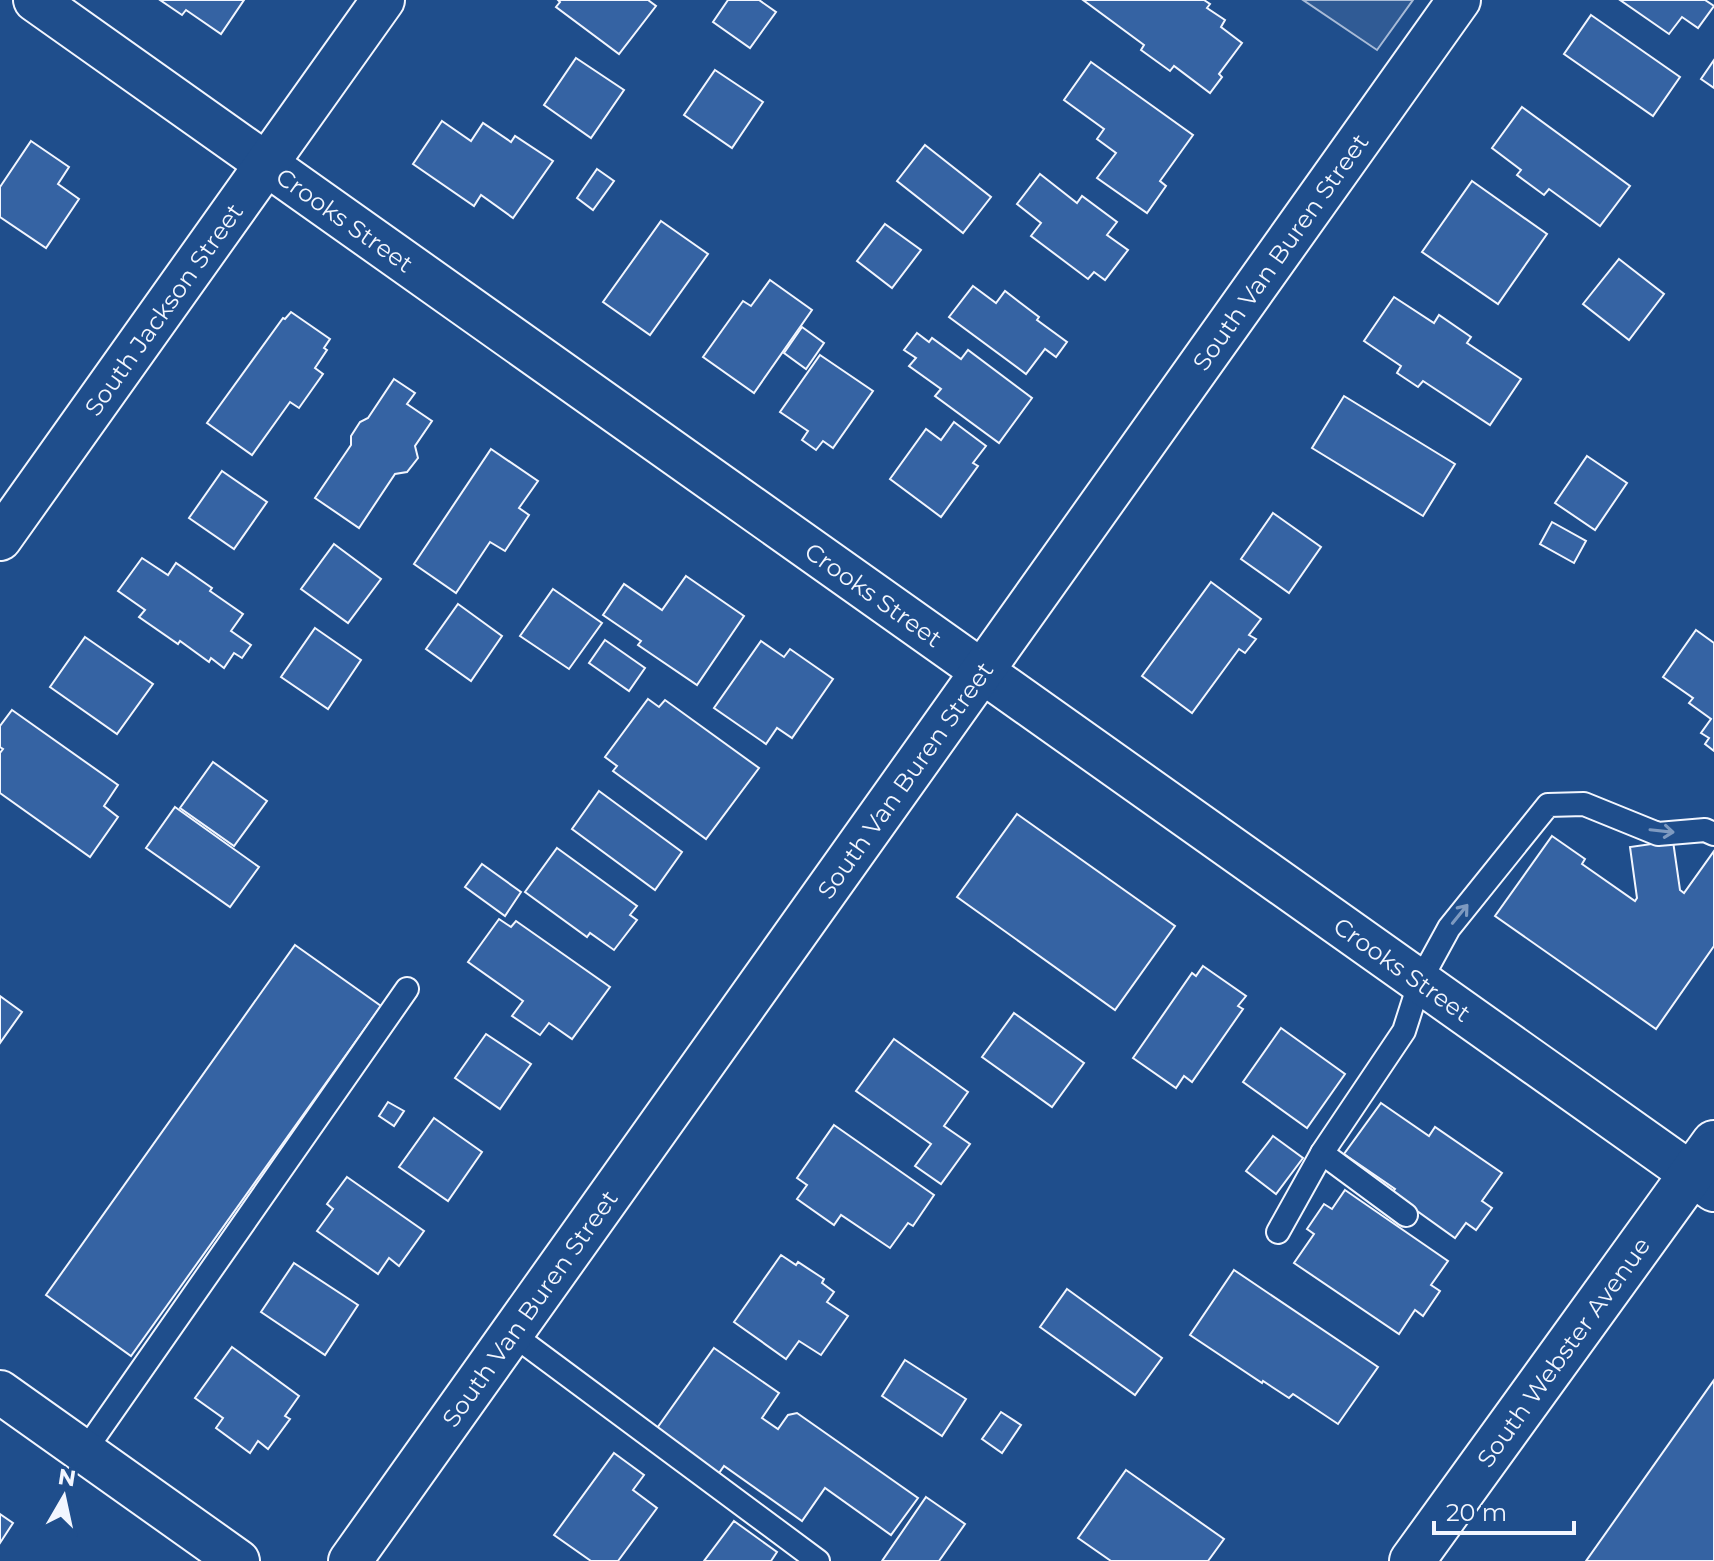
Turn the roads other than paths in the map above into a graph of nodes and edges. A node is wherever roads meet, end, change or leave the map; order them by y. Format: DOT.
graph roads {
  1 [pos="35,0"];
  2 [pos="383,0"];
  3 [pos="1459,0"];
  4 [pos="267,164"];
  5 [pos="0,539"];
  6 [pos="982,671"];
  7 [pos="1714,834"];
  8 [pos="1420,981"];
  9 [pos="407,989"];
  10 [pos="1322,1153"];
  11 [pos="1706,1169"];
  12 [pos="1406,1215"];
  13 [pos="1278,1232"];
  14 [pos="511,1333"];
  15 [pos="0,1392"];
  16 [pos="84,1452"];
  17 [pos="238,1561"];
  18 [pos="350,1561"];
  19 [pos="818,1561"];
  20 [pos="1412,1561"];
  1 -- 4 [label="street, Crooks Street"];
  2 -- 4 [label="street, South Jackson Street"];
  3 -- 6 [label="street, South Van Buren Street"];
  4 -- 5 [label="street, South Jackson Street"];
  4 -- 6 [label="street, Crooks Street"];
  6 -- 8 [label="street, Crooks Street"];
  6 -- 14 [label="street, South Van Buren Street"];
  8 -- 7 [label="lane, one-way"];
  8 -- 10 [label="lane"];
  8 -- 11 [label="street, Crooks Street"];
  9 -- 16 [label="lane"];
  10 -- 12 [label="lane"];
  10 -- 13 [label="lane"];
  11 -- 20 [label="main road, South Webster Avenue"];
  14 -- 18 [label="street, South Van Buren Street"];
  14 -- 19 [label="lane"];
  15 -- 16 [label="street"];
  16 -- 17 [label="street"];
}
